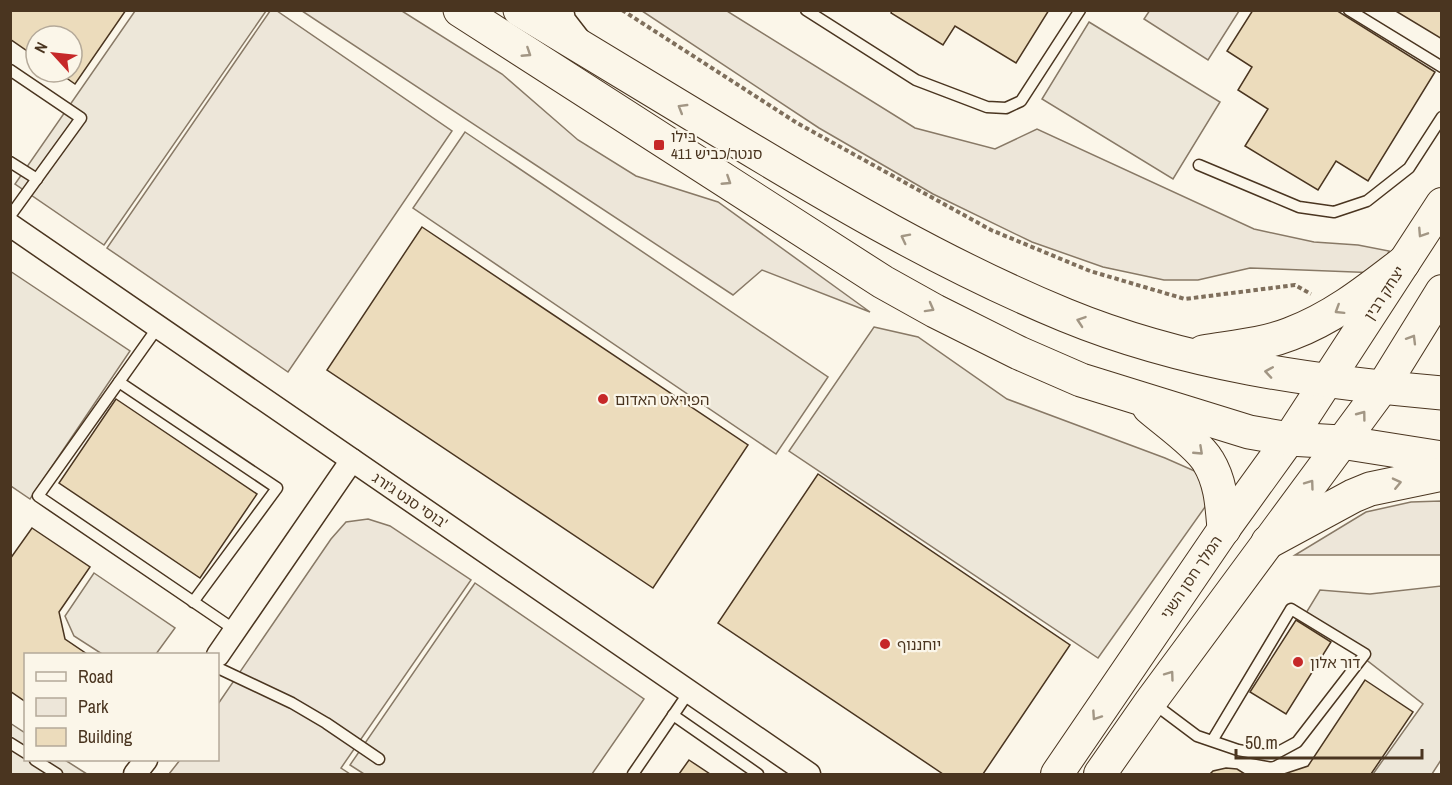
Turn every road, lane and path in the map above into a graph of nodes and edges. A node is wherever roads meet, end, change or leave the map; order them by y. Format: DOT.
graph roads {
  1 [pos="520,10"];
  2 [pos="562,10"];
  3 [pos="622,10"];
  4 [pos="806,10"];
  5 [pos="1080,10"];
  6 [pos="1349,10"];
  7 [pos="478,13"];
  8 [pos="592,54"];
  9 [pos="1442,67"];
  10 [pos="10,70"];
  11 [pos="1442,117"];
  12 [pos="10,162"];
  13 [pos="1199,165"];
  14 [pos="37,179"];
  15 [pos="1442,204"];
  16 [pos="10,216"];
  17 [pos="10,225"];
  18 [pos="1403,263"];
  19 [pos="1442,291"];
  20 [pos="1316,323"];
  21 [pos="158,327"];
  22 [pos="1188,354"];
  23 [pos="1327,381"];
  24 [pos="119,382"];
  25 [pos="1382,388"];
  26 [pos="1442,393"];
  27 [pos="1139,398"];
  28 [pos="1289,439"];
  29 [pos="1341,442"];
  30 [pos="1442,458"];
  31 [pos="352,460"];
  32 [pos="1442,474"];
  33 [pos="1224,529"];
  34 [pos="1268,542"];
  35 [pos="193,602"];
  36 [pos="235,630"];
  37 [pos="219,654"];
  38 [pos="219,668"];
  39 [pos="689,692"];
  40 [pos="1151,701"];
  41 [pos="673,715"];
  42 [pos="1212,741"];
  43 [pos="10,743"];
  44 [pos="24,752"];
  45 [pos="379,759"];
  46 [pos="38,761"];
  47 [pos="145,761"];
  48 [pos="57,774"];
  49 [pos="135,774"];
  50 [pos="633,774"];
  51 [pos="758,774"];
  52 [pos="809,774"];
  53 [pos="1057,774"];
  54 [pos="1100,774"];
  1 -- 8 [label="main road"];
  2 -- 8 [label="street"];
  3 -- 20 [label="path"];
  4 -- 5 [label="lane"];
  6 -- 9 [label="lane"];
  7 -- 27 [label="main road, one-way"];
  22 -- 8 [label="main road, one-way"];
  10 -- 14 [label="lane"];
  11 -- 13 [label="lane"];
  12 -- 14 [label="lane"];
  14 -- 16 [label="lane"];
  15 -- 18 [label="street, יצחק רבין, one-way"];
  17 -- 21 [label="street, בוסי סנט ג'ורג'"];
  18 -- 20 [label="main road, one-way"];
  18 -- 23 [label="street, יצחק רבין"];
  25 -- 19 [label="street, one-way"];
  20 -- 22 [label="main road"];
  21 -- 24 [label="lane"];
  21 -- 31 [label="street, בוסי סנט ג'ורג'"];
  23 -- 22 [label="main road, one-way"];
  23 -- 25 [label="main road"];
  23 -- 28 [label="street, המלך חסן השני"];
  24 -- 35 [label="lane"];
  24 -- 35 [label="lane"];
  25 -- 26 [label="main road"];
  29 -- 25 [label="street, one-way"];
  27 -- 28 [label="main road"];
  27 -- 33 [label="main road, one-way"];
  28 -- 29 [label="main road"];
  28 -- 33 [label="street, המלך חסן השני"];
  29 -- 30 [label="main road"];
  34 -- 29 [label="street, one-way"];
  31 -- 36 [label="street"];
  31 -- 39 [label="street, בוסי סנט ג'ורג'"];
  34 -- 32 [label="main road, one-way"];
  33 -- 53 [label="street, המלך חסן השני, one-way"];
  40 -- 34 [label="street, one-way"];
  35 -- 36 [label="lane"];
  36 -- 37 [label="street"];
  38 -- 45 [label="lane"];
  39 -- 41 [label="lane"];
  39 -- 52 [label="street, בוסי סנט ג'ורג'"];
  40 -- 42 [label="lane"];
  40 -- 54 [label="street"];
  41 -- 50 [label="lane"];
  41 -- 51 [label="lane"];
  42 -- 42 [label="lane"];
  43 -- 44 [label="lane"];
  46 -- 48 [label="lane"];
  47 -- 49 [label="street"];
}
